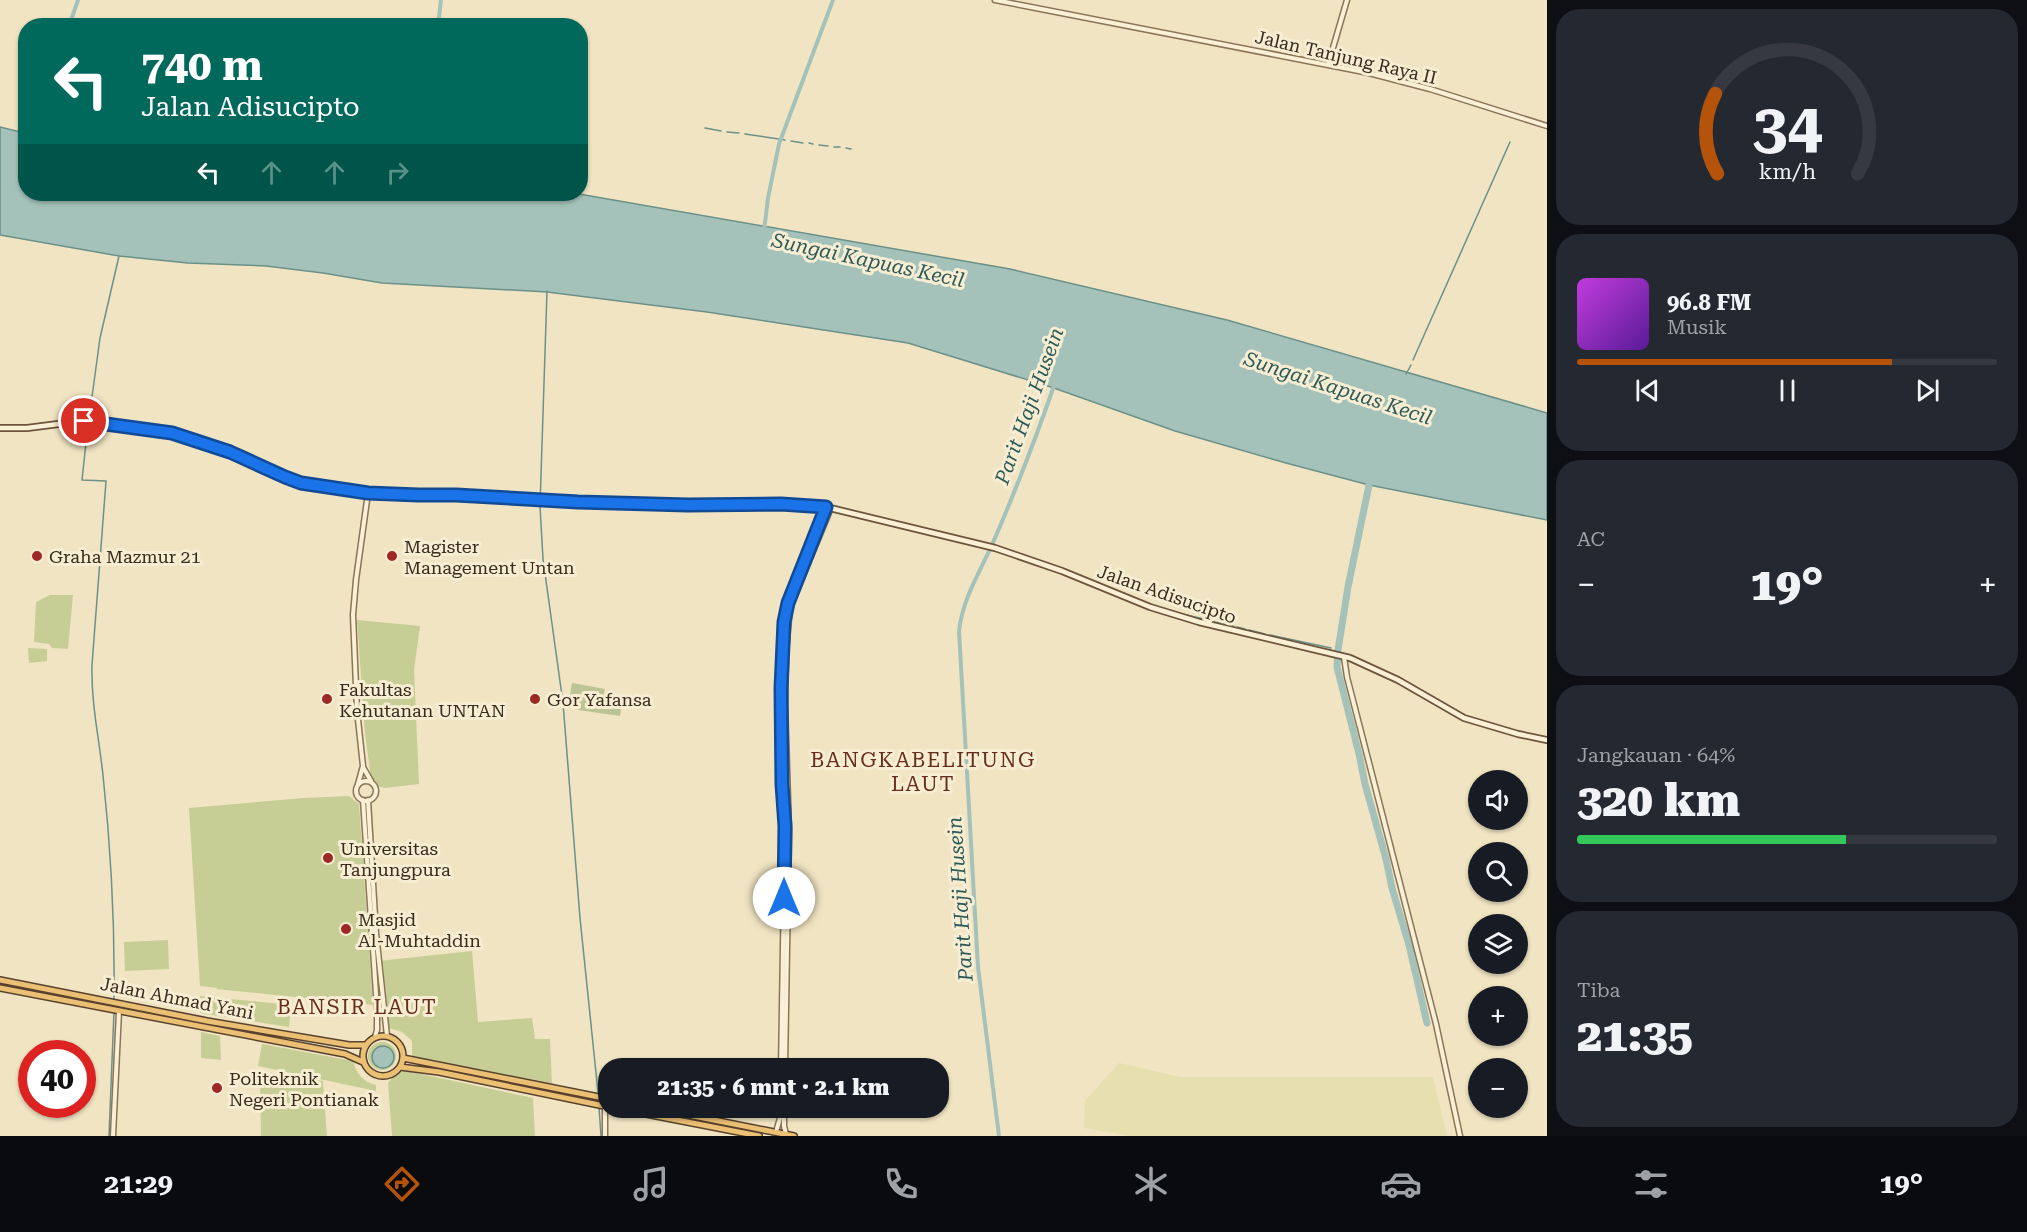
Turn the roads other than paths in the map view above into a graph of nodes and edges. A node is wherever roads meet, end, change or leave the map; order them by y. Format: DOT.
graph roads {
  1 [pos="995,0"];
  2 [pos="1347,0"];
  3 [pos="1328,65"];
  4 [pos="1547,126"];
  5 [pos="0,428"];
  6 [pos="368,493"];
  7 [pos="828,508"];
  8 [pos="1339,656"];
  9 [pos="1350,658"];
  10 [pos="1346,668"];
  11 [pos="1547,740"];
  12 [pos="363,766"];
  13 [pos="371,783"];
  14 [pos="358,784"];
  15 [pos="366,800"];
  16 [pos="374,933"];
  17 [pos="0,980"];
  18 [pos="0,988"];
  19 [pos="118,1011"];
  20 [pos="387,1036"];
  21 [pos="375,1037"];
  22 [pos="365,1045"];
  23 [pos="403,1058"];
  24 [pos="783,1058"];
  25 [pos="363,1062"];
  26 [pos="400,1066"];
  27 [pos="598,1097"];
  28 [pos="598,1104"];
  29 [pos="606,1118"];
  30 [pos="675,1118"];
  31 [pos="704,1118"];
  32 [pos="780,1118"];
  33 [pos="783,1118"];
  34 [pos="776,1132"];
  35 [pos="786,1134"];
  36 [pos="113,1136"];
  37 [pos="605,1136"];
  38 [pos="759,1136"];
  39 [pos="794,1136"];
  40 [pos="1460,1136"];
  1 -- 3 [label="street, Jalan Tanjung Raya II"];
  2 -- 3 [label="street"];
  3 -- 4 [label="street, Jalan Tanjung Raya II"];
  5 -- 6 [label="main road"];
  6 -- 7 [label="main road"];
  6 -- 12 [label="street"];
  7 -- 8 [label="main road, Jalan Adisucipto"];
  7 -- 24 [label="street"];
  8 -- 9 [label="main road, Jalan Adisucipto"];
  8 -- 10 [label="street"];
  9 -- 10 [label="street"];
  9 -- 11 [label="main road, Jalan Adisucipto"];
  10 -- 40 [label="street"];
  12 -- 13 [label="street"];
  12 -- 14 [label="street"];
  13 -- 14 [label="street"];
  13 -- 15 [label="street"];
  14 -- 15 [label="street"];
  15 -- 16 [label="street"];
  16 -- 20 [label="street"];
  16 -- 21 [label="street"];
  17 -- 22 [label="highway, Jalan Ahmad Yani"];
  18 -- 19 [label="highway, Jalan Ahmad Yani"];
  19 -- 25 [label="highway, Jalan Ahmad Yani"];
  19 -- 36 [label="street"];
  20 -- 21 [label="highway"];
  20 -- 23 [label="highway"];
  21 -- 22 [label="highway"];
  22 -- 25 [label="highway"];
  23 -- 26 [label="highway"];
  23 -- 27 [label="highway"];
  25 -- 26 [label="highway"];
  26 -- 28 [label="highway"];
  29 -- 37 [label="street"];
  30 -- 38 [label="highway"];
  31 -- 34 [label="highway"];
  32 -- 34 [label="street"];
  33 -- 35 [label="street"];
  34 -- 35 [label="highway"];
  35 -- 39 [label="highway"];
}
